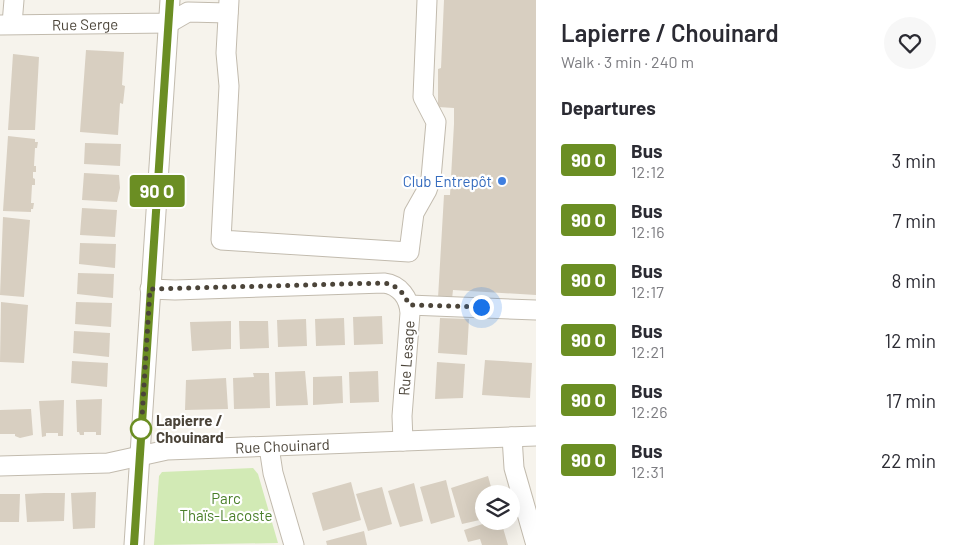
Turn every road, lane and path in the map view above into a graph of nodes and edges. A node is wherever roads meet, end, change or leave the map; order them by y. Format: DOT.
graph roads {
  1 [pos="14,0"];
  2 [pos="170,0"];
  3 [pos="427,0"];
  4 [pos="228,7"];
  5 [pos="169,23"];
  6 [pos="6,24"];
  7 [pos="150,289"];
  8 [pos="409,305"];
  9 [pos="536,310"];
  10 [pos="536,436"];
  11 [pos="512,437"];
  12 [pos="403,441"];
  13 [pos="269,447"];
  14 [pos="140,456"];
  15 [pos="0,466"];
  16 [pos="134,545"];
  17 [pos="294,545"];
  18 [pos="536,545"];
  1 -- 6 [label="street"];
  2 -- 5 [label="street"];
  3 -- 4 [label="street"];
  4 -- 5 [label="street"];
  5 -- 6 [label="street, Rue Serge"];
  5 -- 7 [label="street"];
  7 -- 8 [label="street, Rue Lesage"];
  7 -- 14 [label="street"];
  8 -- 9 [label="street"];
  8 -- 12 [label="street, Rue Lesage"];
  10 -- 11 [label="street, Rue Chouinard"];
  11 -- 12 [label="street, Rue Chouinard"];
  11 -- 18 [label="street"];
  12 -- 13 [label="street, Rue Chouinard"];
  13 -- 14 [label="street, Rue Chouinard"];
  13 -- 17 [label="street"];
  14 -- 15 [label="street, Rue Chouinard"];
  14 -- 16 [label="street"];
}
